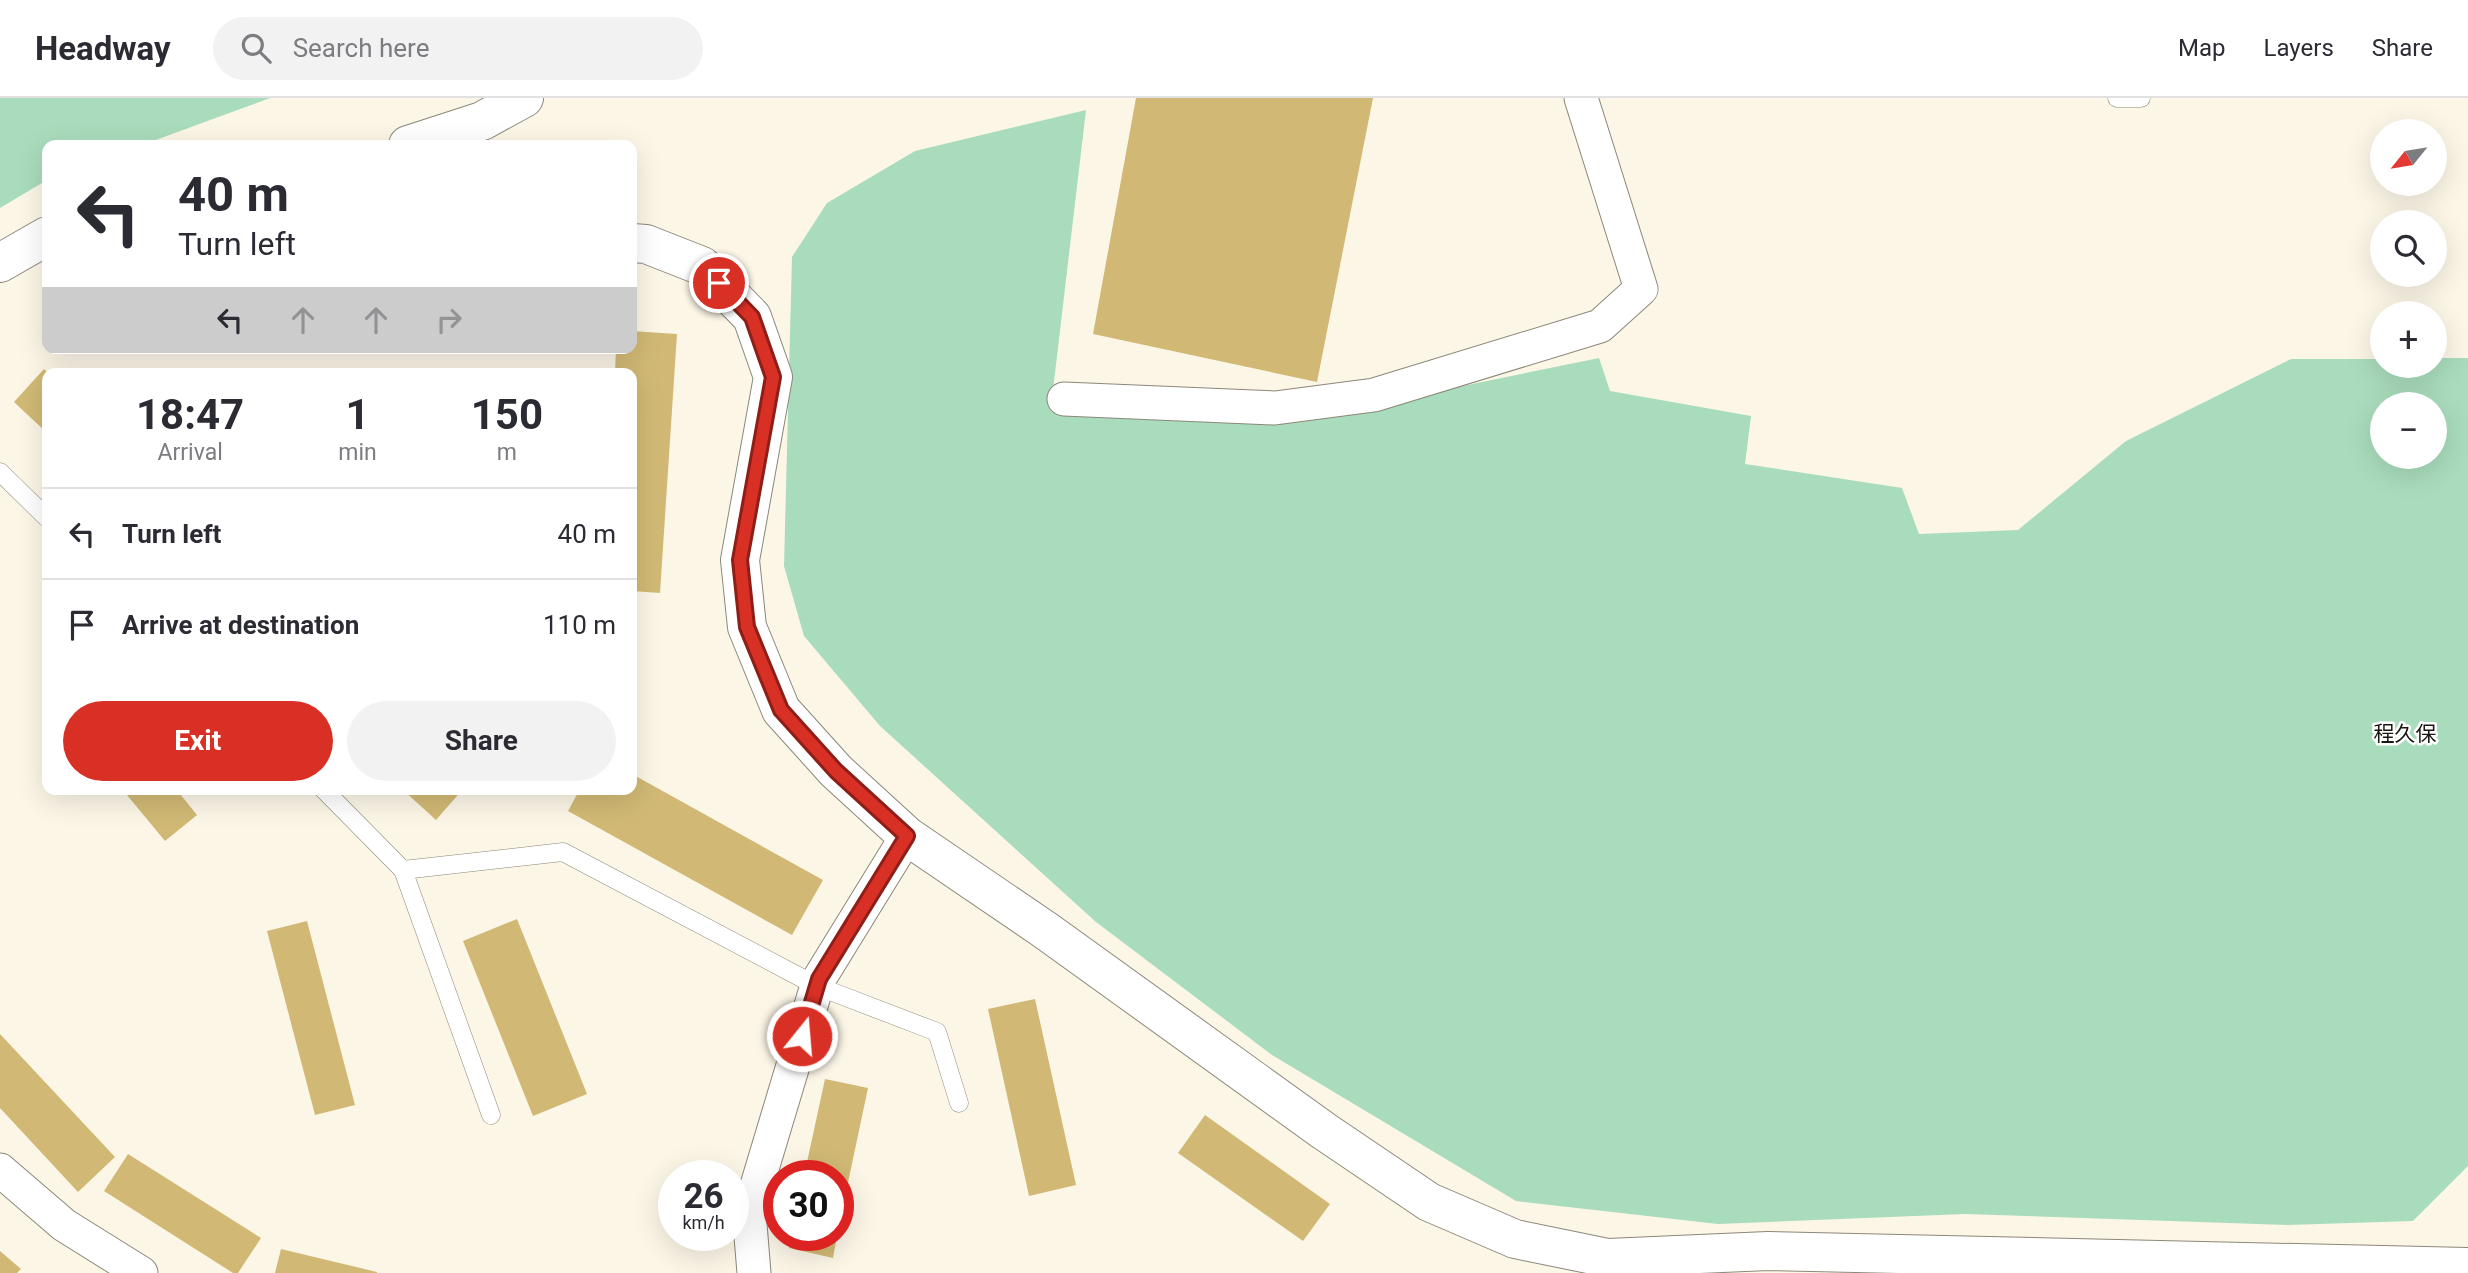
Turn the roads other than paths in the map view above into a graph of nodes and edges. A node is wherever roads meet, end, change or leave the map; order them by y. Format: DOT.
graph roads {
  1 [pos="524,98"];
  2 [pos="1581,98"];
  3 [pos="2117,98"];
  4 [pos="2141,98"];
  5 [pos="423,140"];
  6 [pos="42,239"];
  7 [pos="637,243"];
  8 [pos="0,263"];
  9 [pos="1064,399"];
  10 [pos="0,472"];
  11 [pos="42,514"];
  12 [pos="329,795"];
  13 [pos="907,836"];
  14 [pos="403,870"];
  15 [pos="817,986"];
  16 [pos="959,1103"];
  17 [pos="491,1115"];
  18 [pos="0,1170"];
  19 [pos="1608,1266"];
  20 [pos="2468,1267"];
  21 [pos="141,1273"];
  22 [pos="754,1273"];
  1 -- 5 [label="street"];
  2 -- 9 [label="street"];
  3 -- 4 [label="lane"];
  6 -- 8 [label="street"];
  7 -- 13 [label="street"];
  10 -- 11 [label="lane"];
  12 -- 14 [label="lane"];
  13 -- 15 [label="street"];
  13 -- 19 [label="street"];
  14 -- 15 [label="lane"];
  14 -- 17 [label="lane"];
  15 -- 16 [label="lane"];
  15 -- 22 [label="street"];
  18 -- 21 [label="street"];
  19 -- 20 [label="street"];
}
